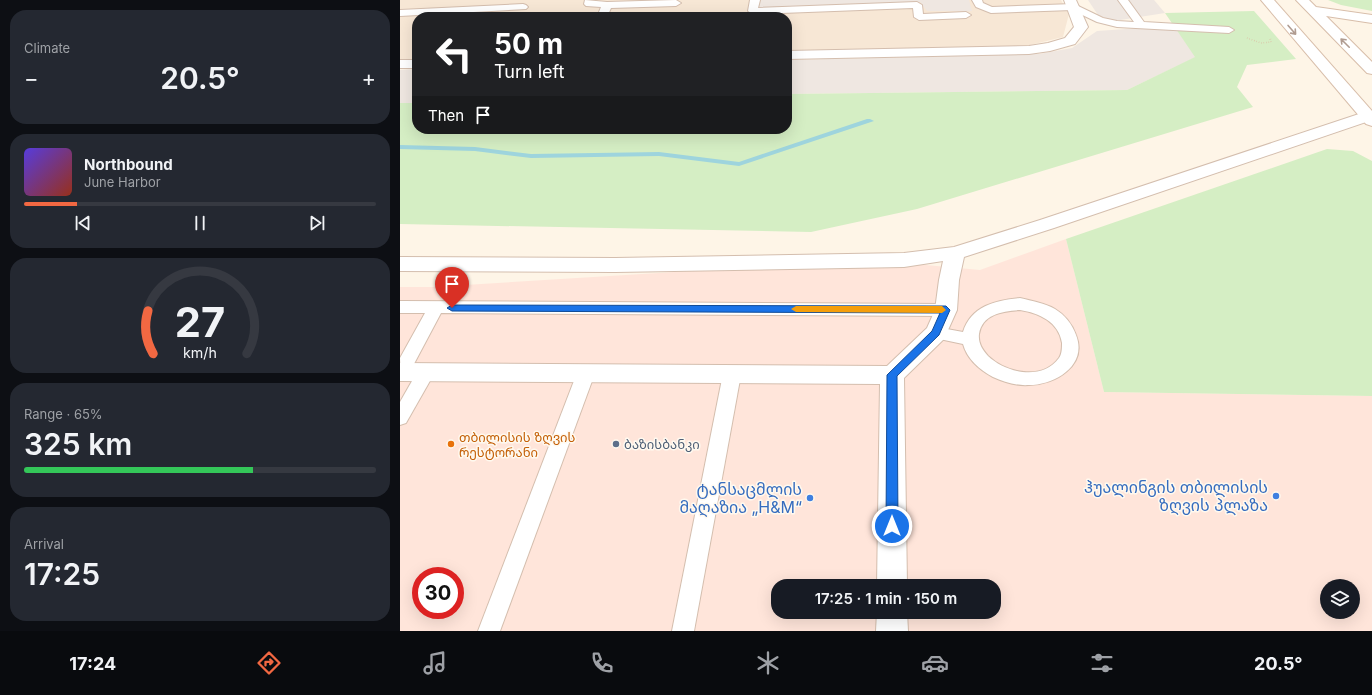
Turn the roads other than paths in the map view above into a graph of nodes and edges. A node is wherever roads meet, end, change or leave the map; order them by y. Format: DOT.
graph roads {
  1 [pos="590,0"];
  2 [pos="754,0"];
  3 [pos="977,0"];
  4 [pos="1123,0"];
  5 [pos="1266,0"];
  6 [pos="676,4"];
  7 [pos="1072,4"];
  8 [pos="607,5"];
  9 [pos="1307,5"];
  10 [pos="523,7"];
  11 [pos="400,12"];
  12 [pos="412,12"];
  13 [pos="472,12"];
  14 [pos="604,12"];
  15 [pos="966,15"];
  16 [pos="1372,18"];
  17 [pos="1141,24"];
  18 [pos="1229,30"];
  19 [pos="792,55"];
  20 [pos="400,64"];
  21 [pos="412,64"];
  22 [pos="1372,70"];
  23 [pos="1371,115"];
  24 [pos="955,253"];
  25 [pos="400,264"];
  26 [pos="400,308"];
  27 [pos="436,308"];
  28 [pos="946,310"];
  29 [pos="936,333"];
  30 [pos="970,339"];
  31 [pos="401,372"];
  32 [pos="426,372"];
  33 [pos="586,373"];
  34 [pos="732,374"];
  35 [pos="892,375"];
  36 [pos="400,418"];
  37 [pos="892,579"];
  38 [pos="892,619"];
  39 [pos="489,631"];
  40 [pos="683,631"];
  41 [pos="892,631"];
  1 -- 8 [label="lane"];
  2 -- 15 [label="lane"];
  3 -- 7 [label="lane"];
  4 -- 17 [label="lane"];
  5 -- 23 [label="street, one-way"];
  6 -- 8 [label="lane"];
  7 -- 17 [label="lane"];
  7 -- 19 [label="street"];
  8 -- 14 [label="lane"];
  9 -- 16 [label="street"];
  22 -- 9 [label="street, one-way"];
  10 -- 13 [label="lane"];
  11 -- 12 [label="lane"];
  17 -- 18 [label="lane"];
  20 -- 21 [label="street"];
  23 -- 24 [label="street"];
  24 -- 25 [label="street"];
  24 -- 28 [label="street"];
  26 -- 27 [label="lane"];
  27 -- 28 [label="lane"];
  27 -- 31 [label="lane"];
  28 -- 29 [label="street"];
  29 -- 30 [label="lane"];
  29 -- 35 [label="street"];
  30 -- 30 [label="lane"];
  31 -- 32 [label="street"];
  32 -- 33 [label="street"];
  32 -- 36 [label="lane"];
  33 -- 34 [label="street"];
  33 -- 39 [label="lane"];
  34 -- 35 [label="street"];
  34 -- 40 [label="lane"];
  35 -- 37 [label="street"];
  38 -- 41 [label="street"];
}
